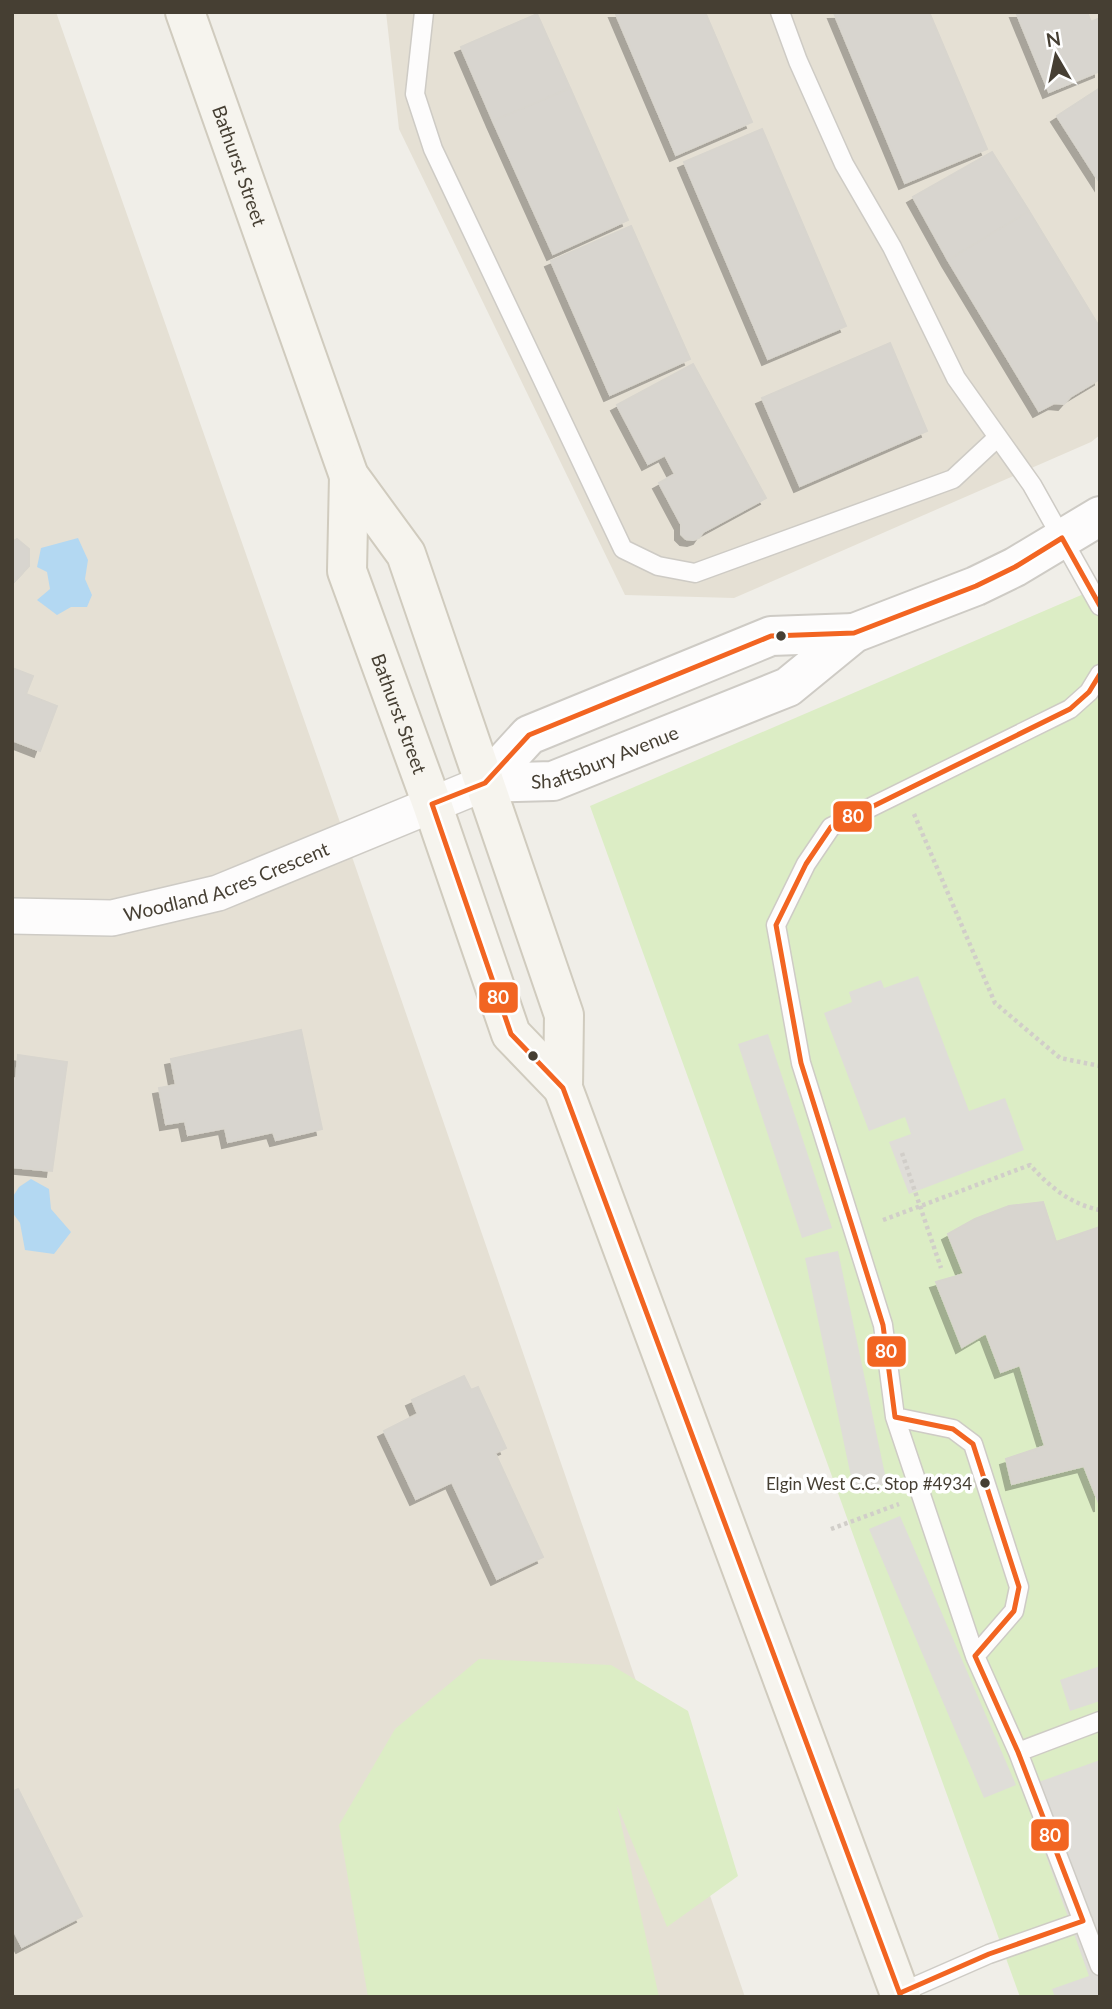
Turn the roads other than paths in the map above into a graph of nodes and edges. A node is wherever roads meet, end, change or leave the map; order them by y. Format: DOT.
graph roads {
  1 [pos="185,12"];
  2 [pos="424,12"];
  3 [pos="780,12"];
  4 [pos="998,437"];
  5 [pos="349,476"];
  6 [pos="1100,516"];
  7 [pos="1062,538"];
  8 [pos="1100,606"];
  9 [pos="854,633"];
  10 [pos="1100,674"];
  11 [pos="485,783"];
  12 [pos="432,804"];
  13 [pos="12,915"];
  14 [pos="563,1088"];
  15 [pos="895,1418"];
  16 [pos="975,1656"];
  17 [pos="1100,1720"];
  18 [pos="1018,1752"];
  19 [pos="1083,1922"];
  20 [pos="1100,1966"];
  21 [pos="901,1995"];
  1 -- 5 [label="main road, Bathurst Street"];
  2 -- 4 [label="lane"];
  3 -- 4 [label="lane"];
  4 -- 7 [label="lane"];
  5 -- 11 [label="main road, Bathurst Street"];
  5 -- 12 [label="main road, Bathurst Street"];
  6 -- 7 [label="street, Shaftsbury Avenue"];
  7 -- 8 [label="lane"];
  7 -- 9 [label="street, Shaftsbury Avenue"];
  9 -- 11 [label="street, Shaftsbury Avenue"];
  9 -- 11 [label="street, Shaftsbury Avenue"];
  10 -- 15 [label="lane"];
  11 -- 12 [label="street, Woodland Acres Crescent"];
  11 -- 14 [label="main road, Bathurst Street"];
  12 -- 13 [label="street, Woodland Acres Crescent"];
  12 -- 14 [label="main road, Bathurst Street"];
  14 -- 21 [label="main road, Bathurst Street"];
  15 -- 16 [label="lane"];
  15 -- 16 [label="lane"];
  16 -- 18 [label="lane"];
  17 -- 18 [label="lane"];
  18 -- 19 [label="lane"];
  19 -- 20 [label="lane"];
  19 -- 21 [label="lane"];
}
